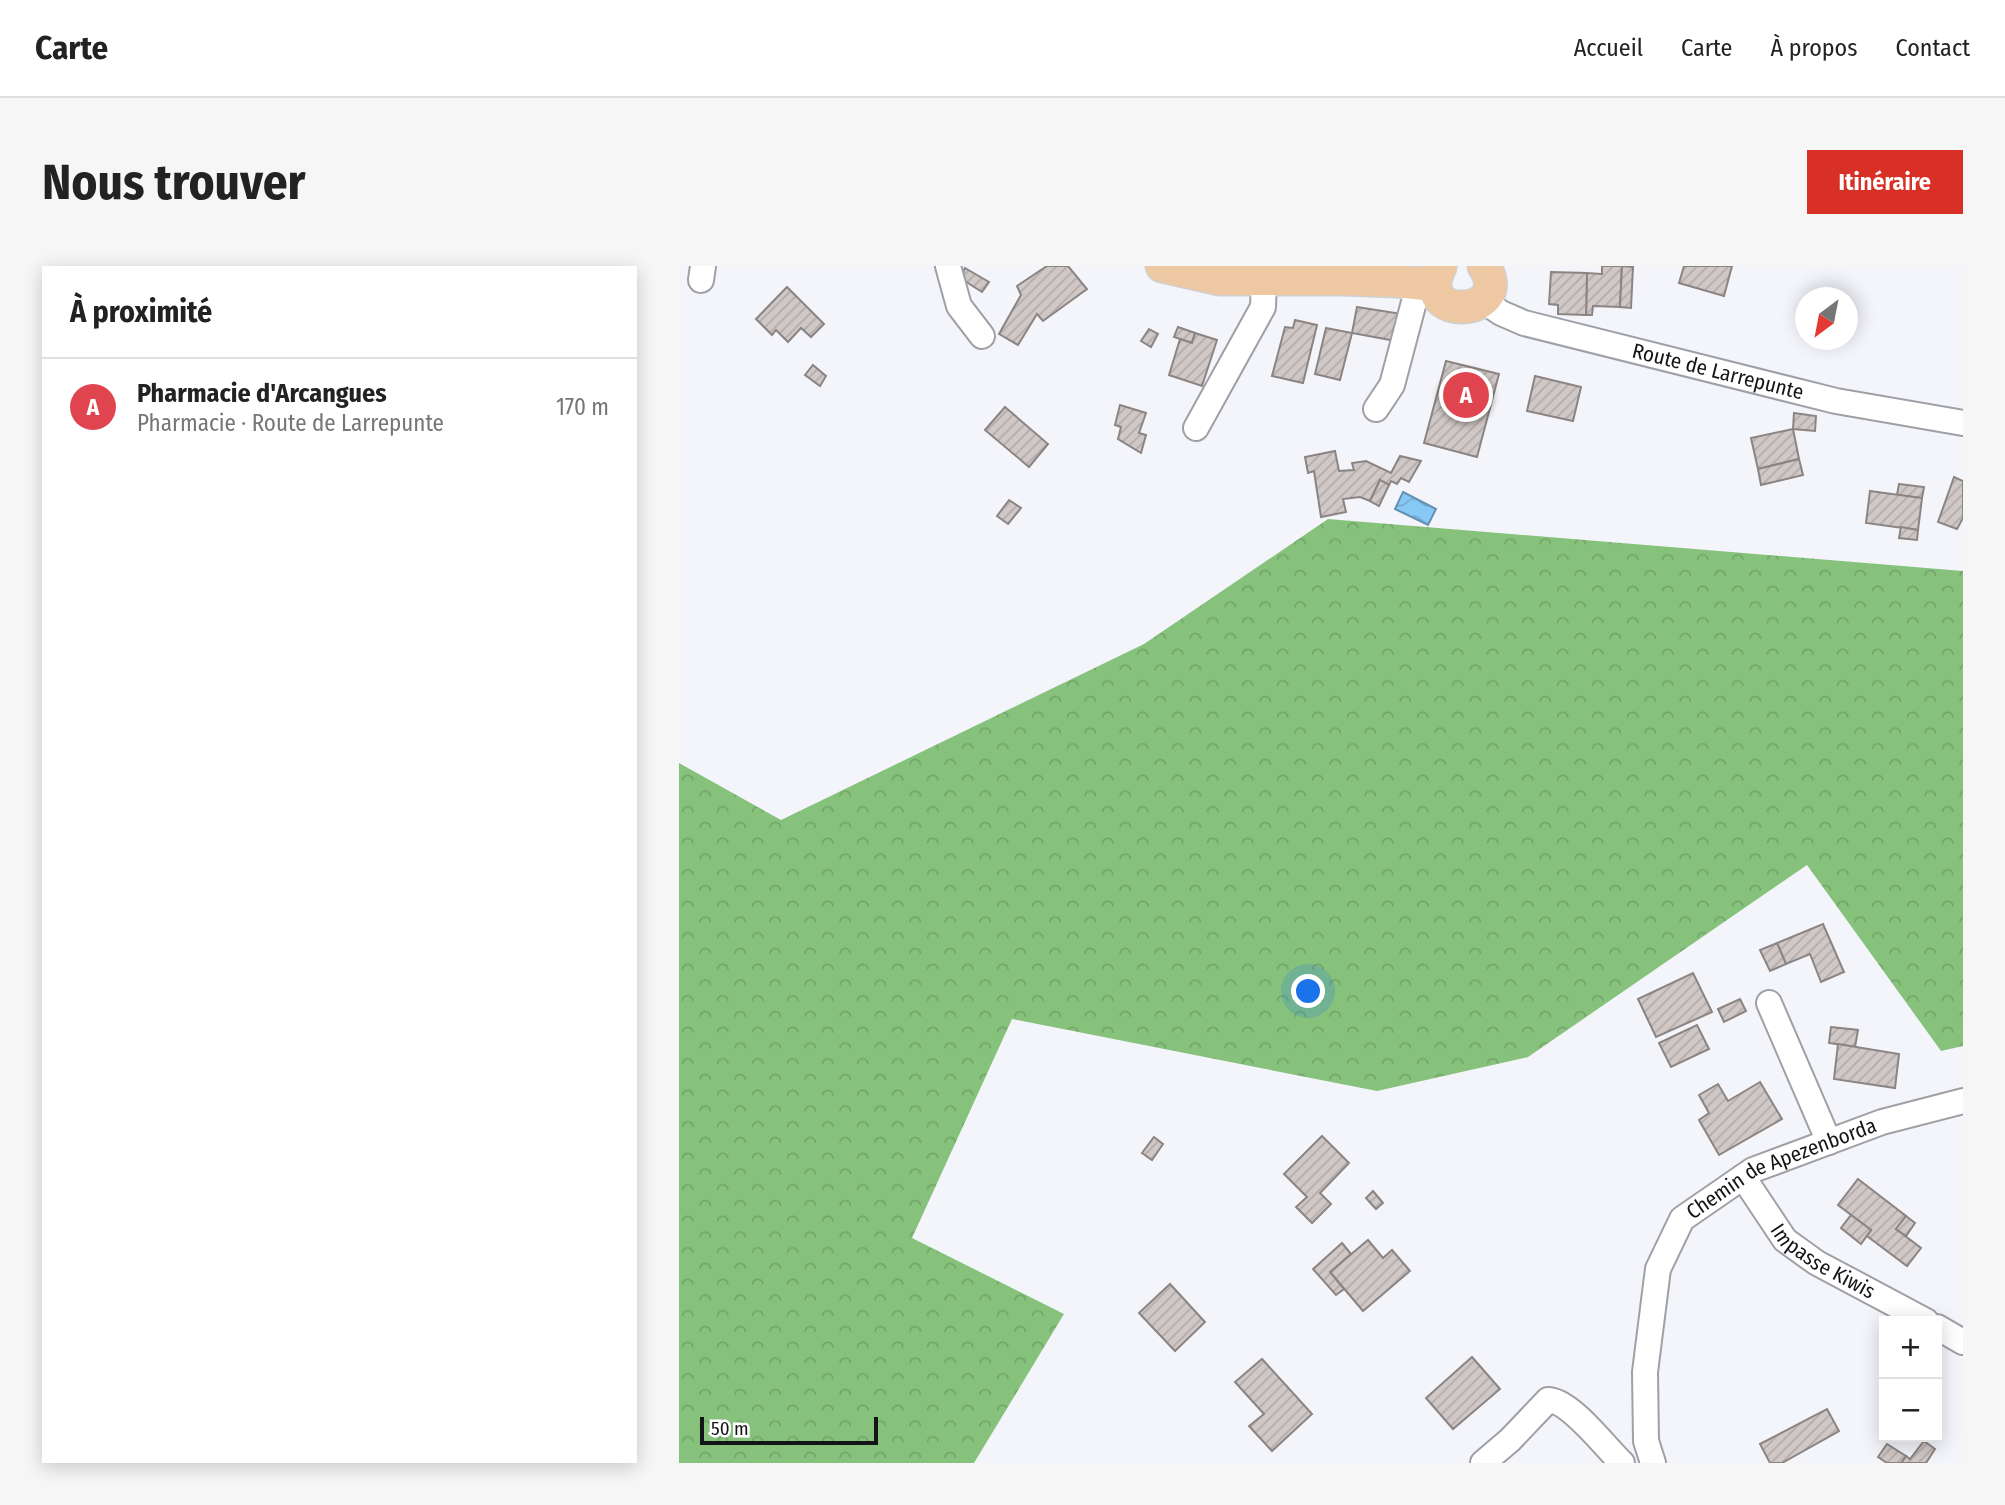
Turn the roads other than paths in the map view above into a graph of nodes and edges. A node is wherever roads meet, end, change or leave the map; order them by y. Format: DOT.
graph roads {
  1 [pos="948,266"];
  2 [pos="1162,266"];
  3 [pos="1484,266"];
  4 [pos="1345,273"];
  5 [pos="1431,278"];
  6 [pos="1264,279"];
  7 [pos="1482,300"];
  8 [pos="982,336"];
  9 [pos="1376,409"];
  10 [pos="1963,423"];
  11 [pos="1196,428"];
  12 [pos="1769,1003"];
  13 [pos="1963,1101"];
  14 [pos="1829,1142"];
  15 [pos="1743,1177"];
  16 [pos="1917,1316"];
  17 [pos="1942,1330"];
  18 [pos="1963,1342"];
  19 [pos="1483,1463"];
  20 [pos="1622,1463"];
  21 [pos="1653,1463"];
  1 -- 8 [label="street"];
  2 -- 6 [label="main road"];
  3 -- 7 [label="main road"];
  4 -- 5 [label="main road"];
  4 -- 6 [label="main road"];
  5 -- 7 [label="main road"];
  5 -- 9 [label="street"];
  6 -- 11 [label="street"];
  7 -- 10 [label="street, Route de Larrepunte"];
  12 -- 14 [label="street"];
  13 -- 14 [label="street, Chemin de Apezenborda"];
  14 -- 15 [label="street, Chemin de Apezenborda"];
  15 -- 16 [label="street, Impasse Kiwis"];
  15 -- 21 [label="street, Chemin de Apezenborda"];
  17 -- 18 [label="street"];
  19 -- 20 [label="street"];
}
